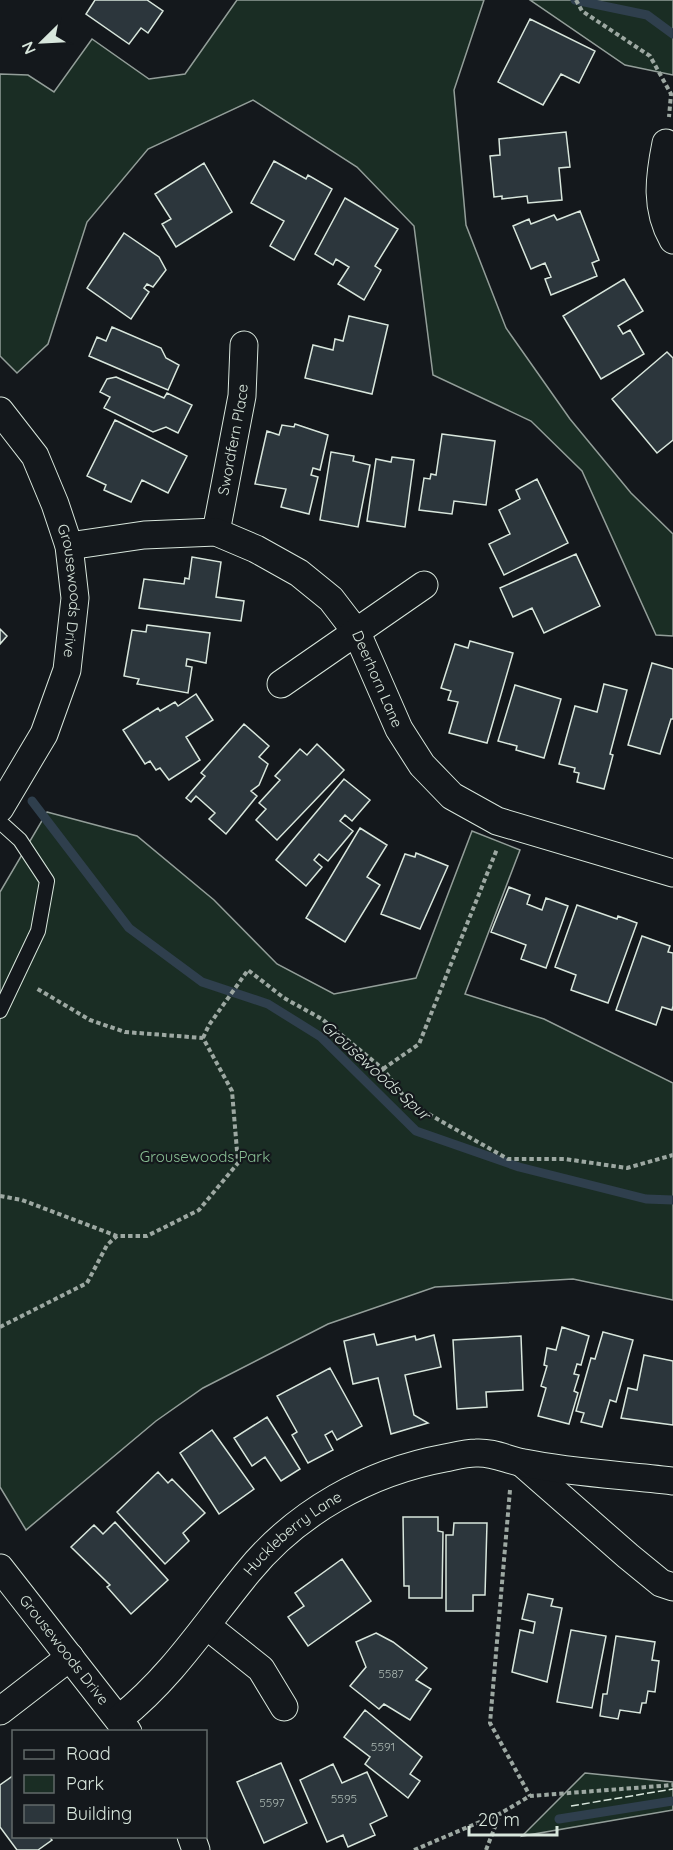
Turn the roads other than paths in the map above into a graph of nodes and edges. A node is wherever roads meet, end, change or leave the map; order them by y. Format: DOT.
graph roads {
  1 [pos="666,143"];
  2 [pos="673,240"];
  3 [pos="244,345"];
  4 [pos="0,411"];
  5 [pos="216,532"];
  6 [pos="69,546"];
  7 [pos="424,585"];
  8 [pos="357,633"];
  9 [pos="281,684"];
  10 [pos="0,808"];
  11 [pos="0,822"];
  12 [pos="673,873"];
  13 [pos="0,1011"];
  14 [pos="518,1461"];
  15 [pos="673,1481"];
  16 [pos="0,1568"];
  17 [pos="673,1587"];
  18 [pos="207,1626"];
  19 [pos="70,1657"];
  20 [pos="284,1707"];
  21 [pos="0,1711"];
  22 [pos="124,1725"];
  1 -- 2 [label="street"];
  3 -- 5 [label="street, Swordfern Place"];
  4 -- 6 [label="street, Grousewoods Drive"];
  5 -- 6 [label="street, Deerhorn Lane"];
  5 -- 8 [label="street, Deerhorn Lane"];
  6 -- 10 [label="street, Grousewoods Drive"];
  7 -- 8 [label="street"];
  8 -- 9 [label="street"];
  8 -- 12 [label="street, Deerhorn Lane"];
  11 -- 13 [label="lane"];
  14 -- 15 [label="street, Huckleberry Lane"];
  14 -- 17 [label="street, Huckleberry Lane"];
  14 -- 18 [label="street, Huckleberry Lane"];
  16 -- 19 [label="street, Grousewoods Drive"];
  18 -- 20 [label="street"];
  18 -- 22 [label="street, Huckleberry Lane"];
  19 -- 21 [label="street"];
  19 -- 22 [label="street, Grousewoods Drive"];
}
